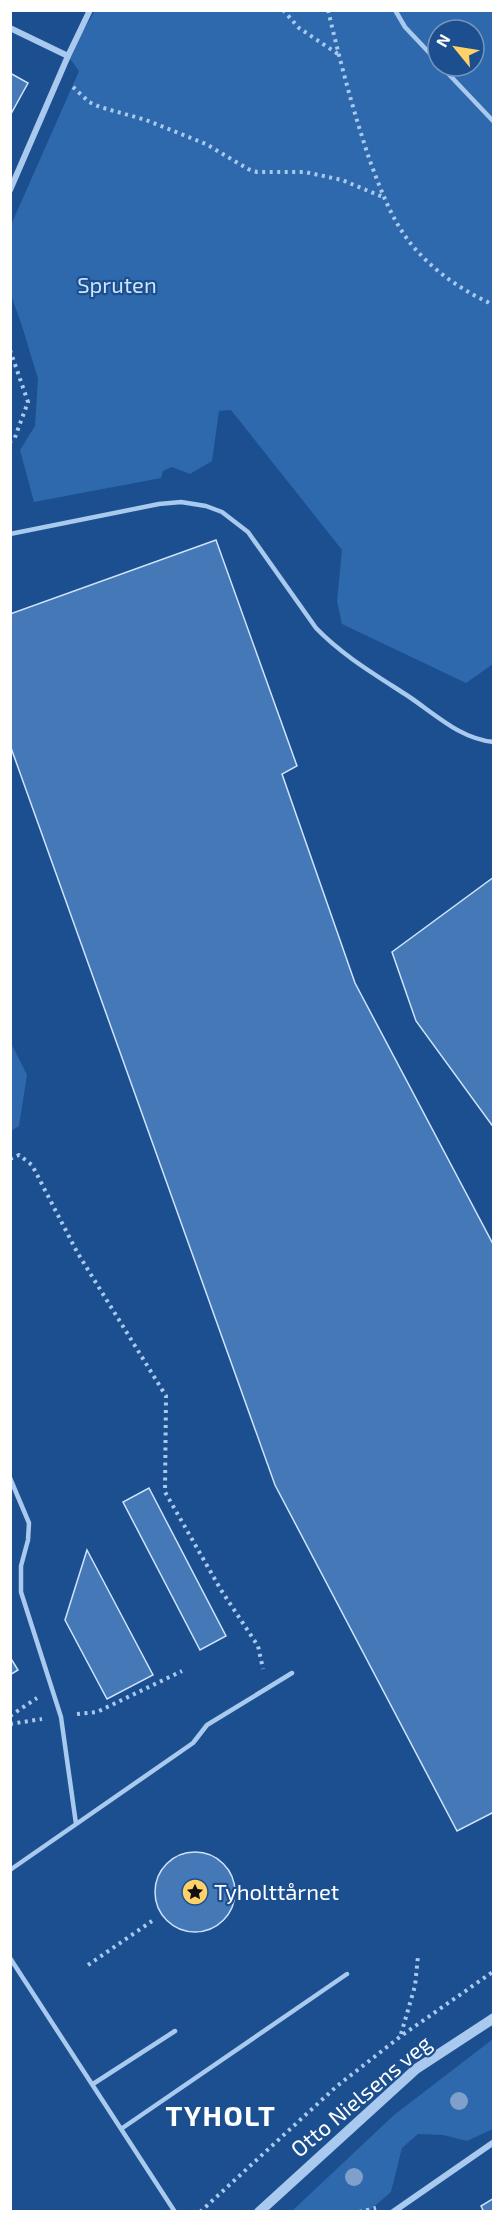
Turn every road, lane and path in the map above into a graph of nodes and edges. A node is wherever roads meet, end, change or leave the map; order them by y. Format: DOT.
graph roads {
  1 [pos="90,10"];
  2 [pos="283,10"];
  3 [pos="328,10"];
  4 [pos="395,10"];
  5 [pos="10,28"];
  6 [pos="426,49"];
  7 [pos="338,54"];
  8 [pos="68,56"];
  9 [pos="60,74"];
  10 [pos="452,78"];
  11 [pos="494,122"];
  12 [pos="10,190"];
  13 [pos="383,197"];
  14 [pos="494,305"];
  15 [pos="10,350"];
  16 [pos="10,441"];
  17 [pos="10,534"];
  18 [pos="494,742"];
  19 [pos="10,1159"];
  20 [pos="10,1478"];
  21 [pos="182,1671"];
  22 [pos="292,1673"];
  23 [pos="53,1688"];
  24 [pos="267,1688"];
  25 [pos="10,1716"];
  26 [pos="61,1717"];
  27 [pos="10,1724"];
  28 [pos="76,1824"];
  29 [pos="10,1869"];
  30 [pos="152,1921"];
  31 [pos="418,1956"];
  32 [pos="10,1958"];
  33 [pos="88,1965"];
  34 [pos="494,1971"];
  35 [pos="347,1974"];
  36 [pos="494,2018"];
  37 [pos="175,2031"];
  38 [pos="401,2036"];
  39 [pos="93,2084"];
  40 [pos="121,2128"];
  41 [pos="494,2142"];
  42 [pos="175,2211"];
  43 [pos="201,2211"];
  44 [pos="259,2211"];
  45 [pos="393,2211"];
  1 -- 8 [label="street"];
  2 -- 7 [label="path"];
  3 -- 7 [label="path"];
  4 -- 6 [label="lane"];
  5 -- 8 [label="street"];
  7 -- 13 [label="path"];
  8 -- 9 [label="street"];
  9 -- 12 [label="street"];
  9 -- 13 [label="path"];
  10 -- 11 [label="lane"];
  13 -- 14 [label="path"];
  15 -- 16 [label="path"];
  17 -- 18 [label="lane"];
  19 -- 24 [label="path"];
  20 -- 23 [label="lane"];
  21 -- 26 [label="path"];
  22 -- 24 [label="lane"];
  23 -- 25 [label="path"];
  23 -- 26 [label="lane"];
  24 -- 28 [label="lane"];
  26 -- 27 [label="path"];
  26 -- 28 [label="lane"];
  28 -- 29 [label="lane"];
  30 -- 33 [label="path"];
  31 -- 38 [label="path"];
  32 -- 39 [label="lane"];
  34 -- 38 [label="path"];
  35 -- 40 [label="lane"];
  36 -- 44 [label="street, Otto Nielsens veg"];
  37 -- 39 [label="lane"];
  38 -- 43 [label="path"];
  39 -- 40 [label="lane"];
  40 -- 42 [label="lane"];
  41 -- 45 [label="street"];
}
